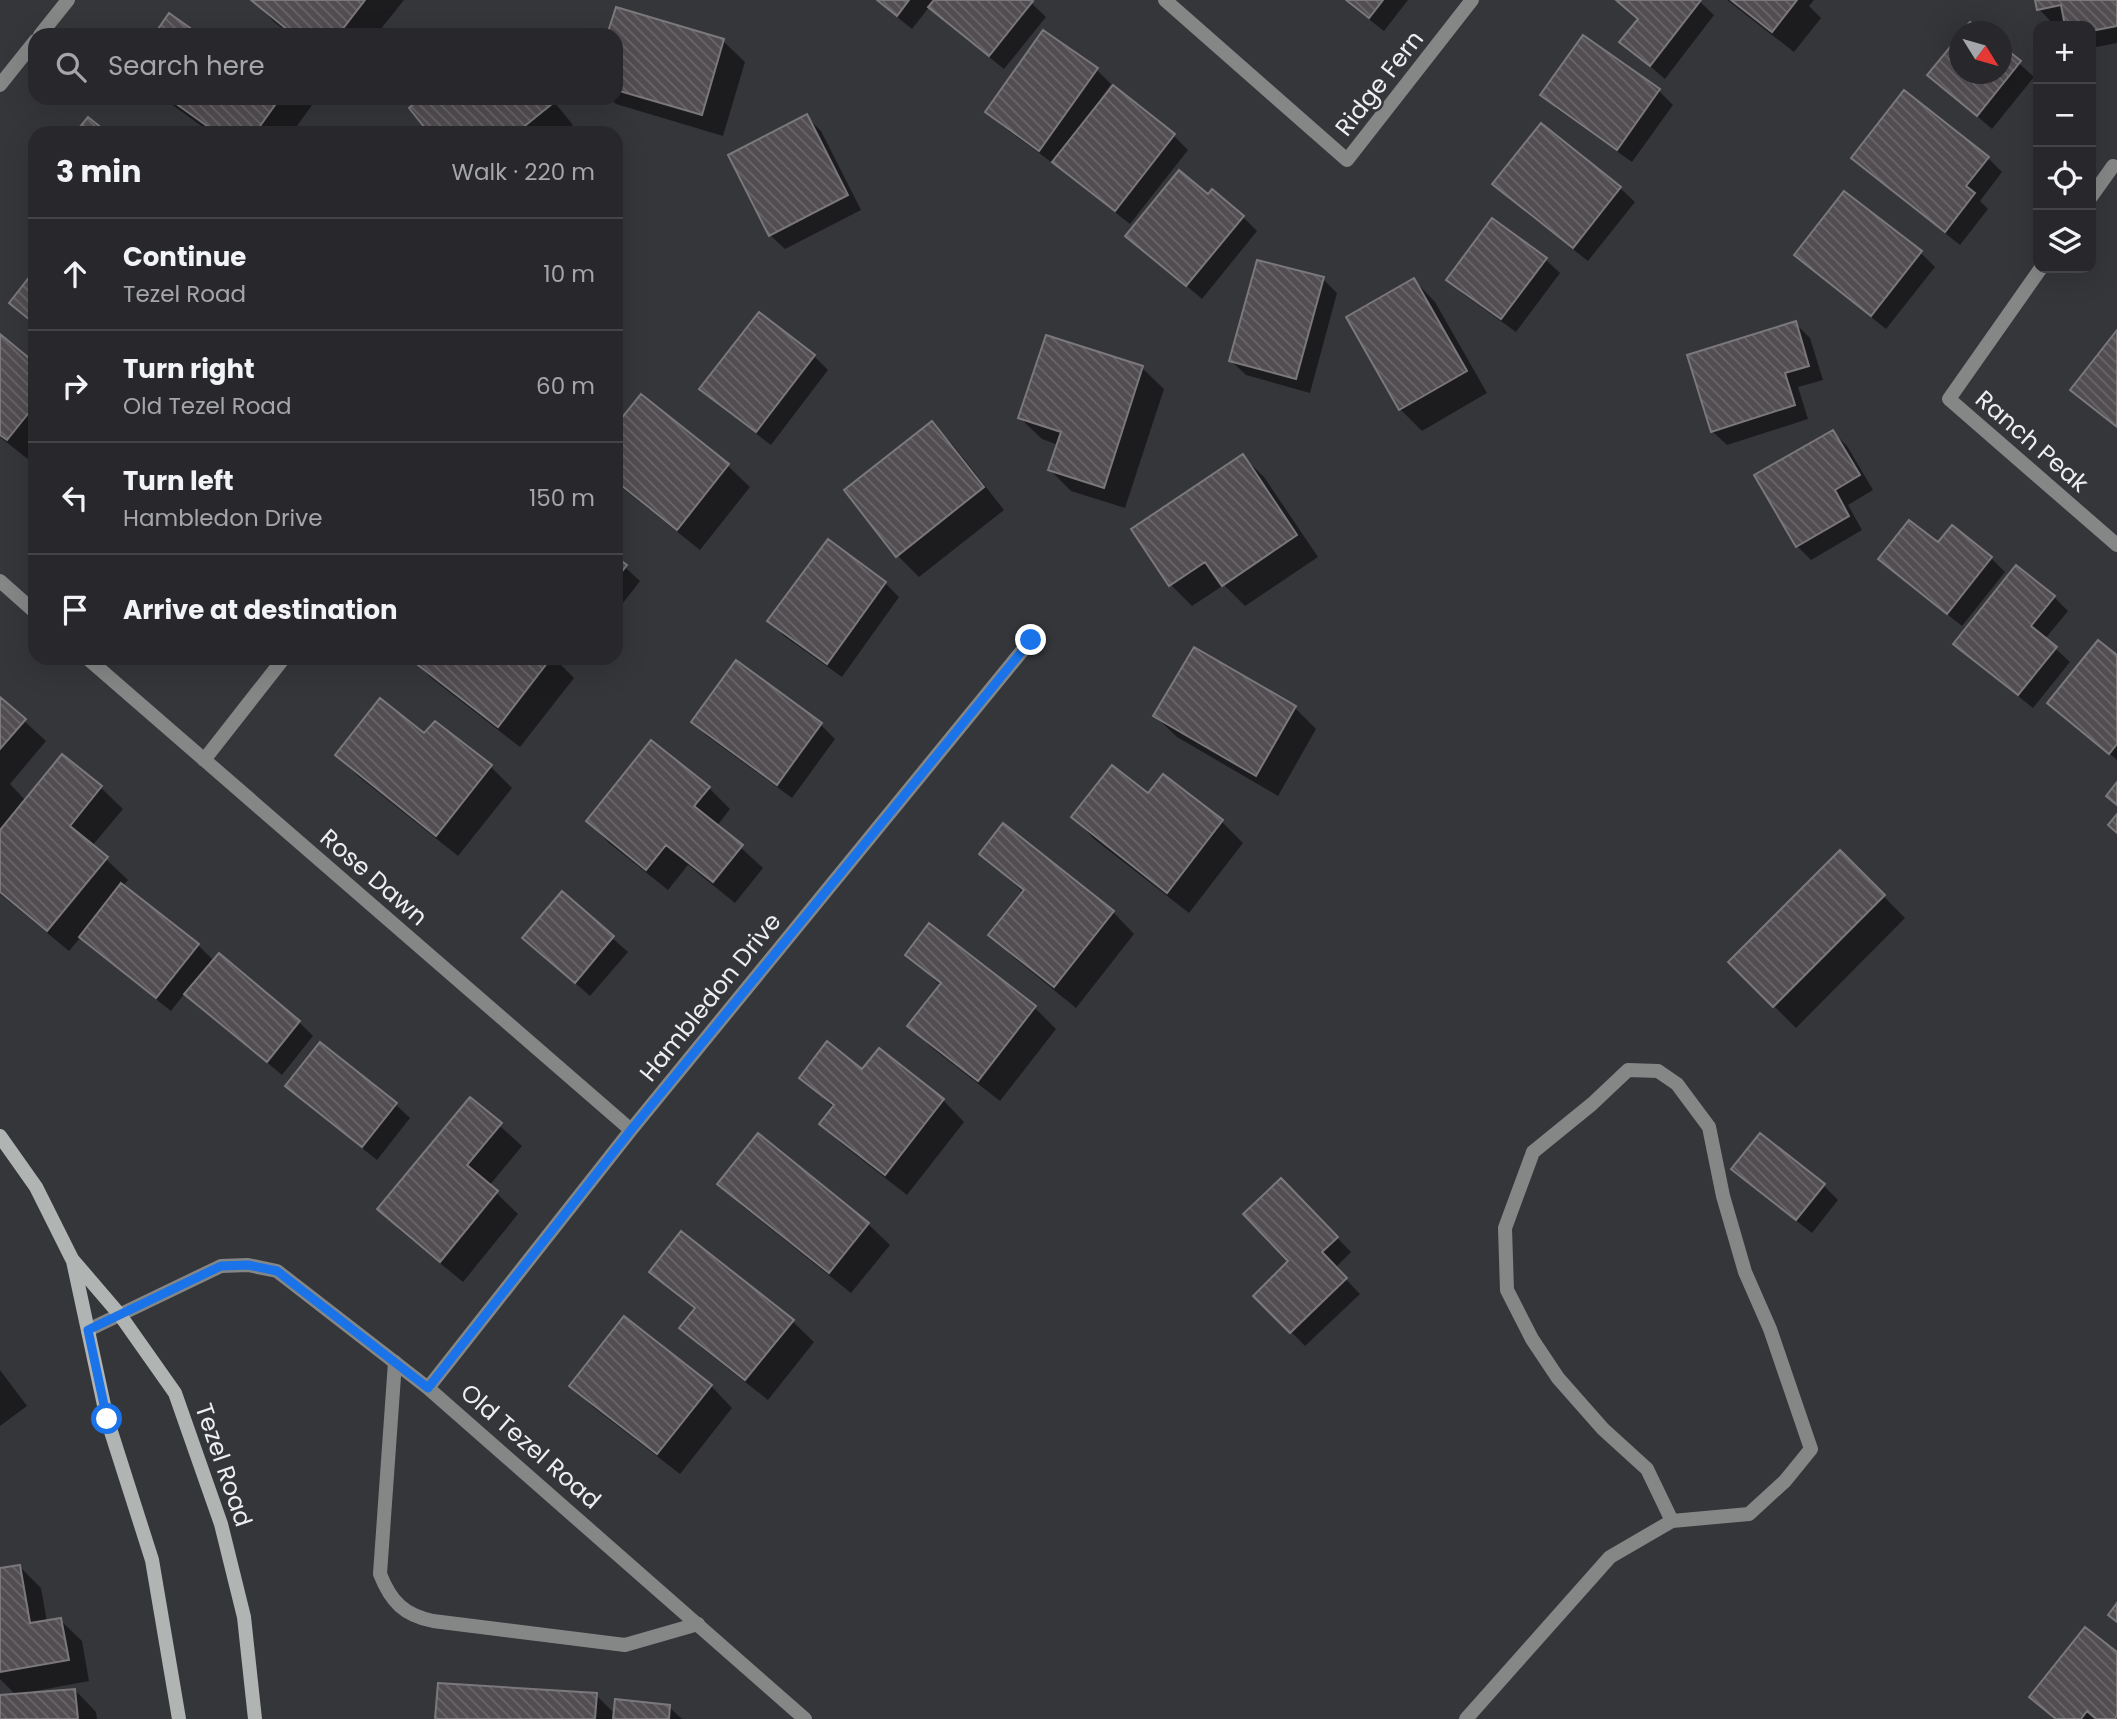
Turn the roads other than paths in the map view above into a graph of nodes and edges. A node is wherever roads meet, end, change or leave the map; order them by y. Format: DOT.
graph roads {
  1 [pos="68,0"];
  2 [pos="1165,0"];
  3 [pos="1472,0"];
  4 [pos="46,28"];
  5 [pos="28,50"];
  6 [pos="0,85"];
  7 [pos="2113,166"];
  8 [pos="2096,190"];
  9 [pos="2037,273"];
  10 [pos="2117,545"];
  11 [pos="0,581"];
  12 [pos="28,606"];
  13 [pos="1031,640"];
  14 [pos="95,665"];
  15 [pos="279,665"];
  16 [pos="204,760"];
  17 [pos="631,1130"];
  18 [pos="0,1136"];
  19 [pos="72,1259"];
  20 [pos="120,1315"];
  21 [pos="88,1330"];
  22 [pos="395,1362"];
  23 [pos="428,1388"];
  24 [pos="1672,1521"];
  25 [pos="698,1624"];
  26 [pos="176,1689"];
  27 [pos="172,1719"];
  28 [pos="180,1719"];
  29 [pos="256,1719"];
  30 [pos="804,1719"];
  31 [pos="1465,1719"];
  1 -- 4 [label="street"];
  2 -- 3 [label="street, Ridge Fern"];
  5 -- 6 [label="street"];
  7 -- 8 [label="street"];
  9 -- 10 [label="street, Ranch Peak"];
  11 -- 12 [label="street"];
  13 -- 17 [label="street, Hambledon Drive"];
  14 -- 16 [label="street, Rose Dawn"];
  15 -- 16 [label="street"];
  16 -- 17 [label="street, Rose Dawn"];
  17 -- 23 [label="street, Hambledon Drive"];
  18 -- 19 [label="main road, Tezel Road"];
  19 -- 20 [label="main road, Tezel Road"];
  19 -- 21 [label="main road, Tezel Road"];
  20 -- 21 [label="street, Old Tezel Road"];
  20 -- 22 [label="street, Old Tezel Road"];
  20 -- 29 [label="main road, Tezel Road"];
  21 -- 26 [label="main road, Tezel Road"];
  22 -- 23 [label="street, Old Tezel Road"];
  22 -- 25 [label="street"];
  23 -- 25 [label="street, Old Tezel Road"];
  24 -- 24 [label="street"];
  24 -- 31 [label="street"];
  25 -- 30 [label="street, Old Tezel Road"];
  26 -- 27 [label="street"];
  26 -- 28 [label="main road, Tezel Road"];
}
